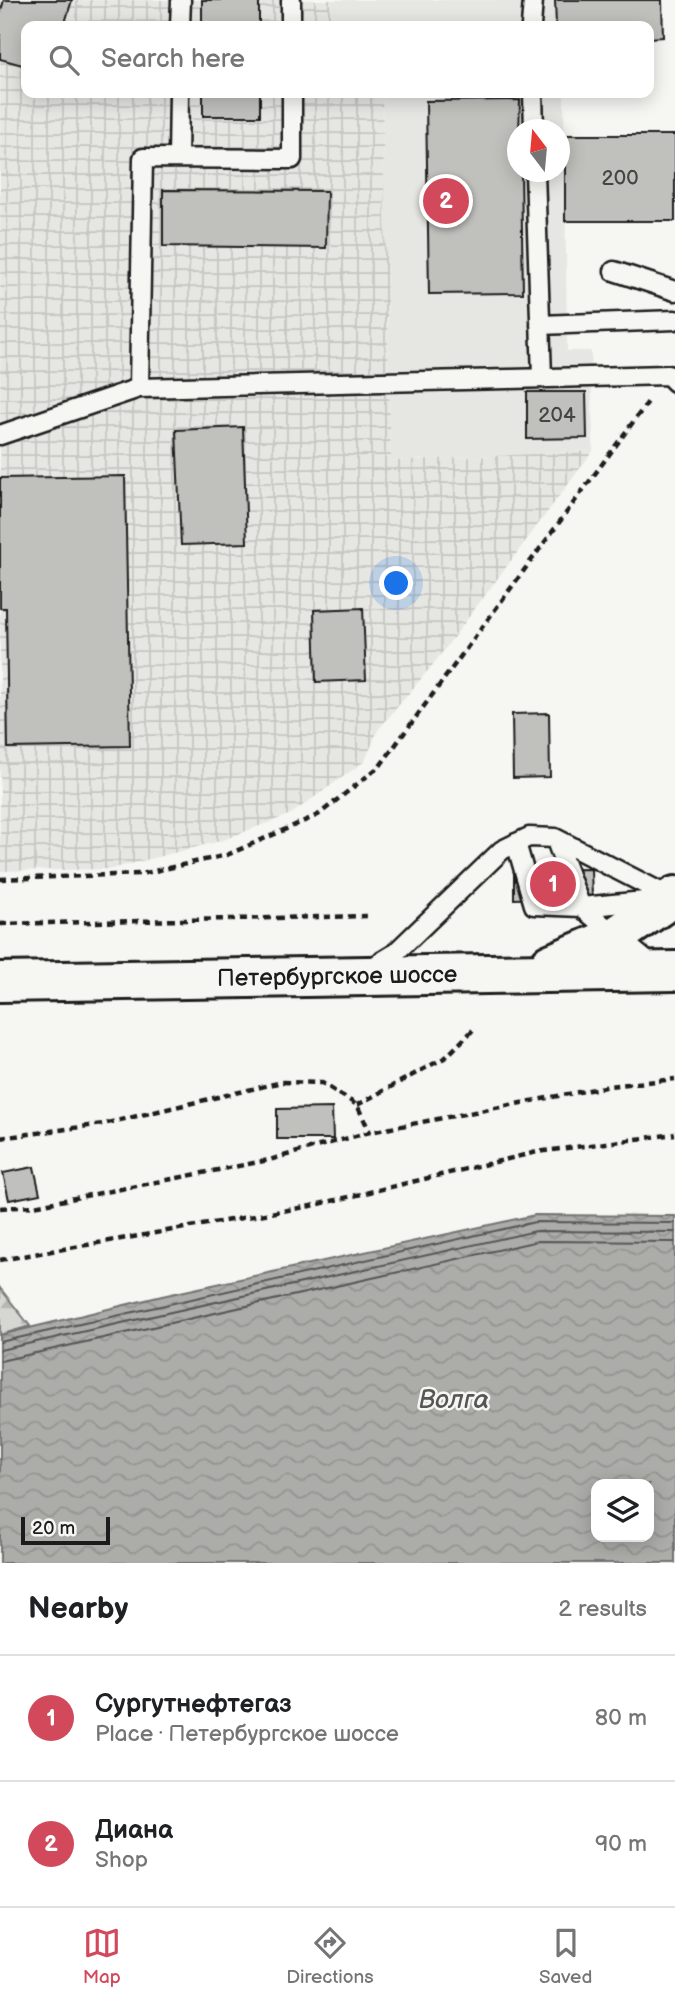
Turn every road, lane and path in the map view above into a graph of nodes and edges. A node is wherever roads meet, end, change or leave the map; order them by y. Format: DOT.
graph roads {
  1 [pos="181,0"];
  2 [pos="291,0"];
  3 [pos="533,0"];
  4 [pos="180,21"];
  5 [pos="291,21"];
  6 [pos="531,21"];
  7 [pos="179,98"];
  8 [pos="292,98"];
  9 [pos="533,98"];
  10 [pos="534,119"];
  11 [pos="178,158"];
  12 [pos="535,182"];
  13 [pos="614,271"];
  14 [pos="675,291"];
  15 [pos="675,320"];
  16 [pos="540,325"];
  17 [pos="542,377"];
  18 [pos="671,379"];
  19 [pos="139,388"];
  20 [pos="0,435"];
  21 [pos="555,838"];
  22 [pos="516,843"];
  23 [pos="0,879"];
  24 [pos="673,897"];
  25 [pos="581,907"];
  26 [pos="368,916"];
  27 [pos="0,924"];
  28 [pos="616,936"];
  29 [pos="525,972"];
  30 [pos="358,976"];
  31 [pos="669,980"];
  32 [pos="0,982"];
  33 [pos="0,1008"];
  34 [pos="475,1028"];
  35 [pos="675,1079"];
  36 [pos="357,1105"];
  37 [pos="370,1132"];
  38 [pos="675,1134"];
  39 [pos="0,1138"];
  40 [pos="0,1208"];
  41 [pos="0,1260"];
  1 -- 4 [label="lane"];
  2 -- 5 [label="lane"];
  3 -- 6 [label="lane"];
  7 -- 11 [label="lane"];
  8 -- 11 [label="lane"];
  9 -- 10 [label="lane"];
  11 -- 19 [label="lane"];
  12 -- 16 [label="lane"];
  13 -- 14 [label="lane"];
  15 -- 16 [label="lane"];
  16 -- 17 [label="lane"];
  17 -- 18 [label="lane"];
  17 -- 19 [label="lane"];
  18 -- 23 [label="path"];
  19 -- 20 [label="lane"];
  21 -- 22 [label="lane"];
  21 -- 24 [label="lane"];
  21 -- 25 [label="lane"];
  22 -- 25 [label="lane"];
  22 -- 30 [label="lane"];
  24 -- 25 [label="lane"];
  24 -- 28 [label="main road"];
  25 -- 28 [label="lane"];
  26 -- 27 [label="path"];
  28 -- 29 [label="main road"];
  28 -- 31 [label="lane"];
  29 -- 30 [label="main road, Петербургское шоссе"];
  29 -- 31 [label="main road, Петербургское шоссе"];
  30 -- 32 [label="main road, Петербургское шоссе"];
  31 -- 33 [label="main road, Петербургское шоссе"];
  34 -- 36 [label="path"];
  35 -- 37 [label="path"];
  36 -- 37 [label="path"];
  36 -- 39 [label="path"];
  37 -- 40 [label="path"];
  38 -- 41 [label="path"];
}
